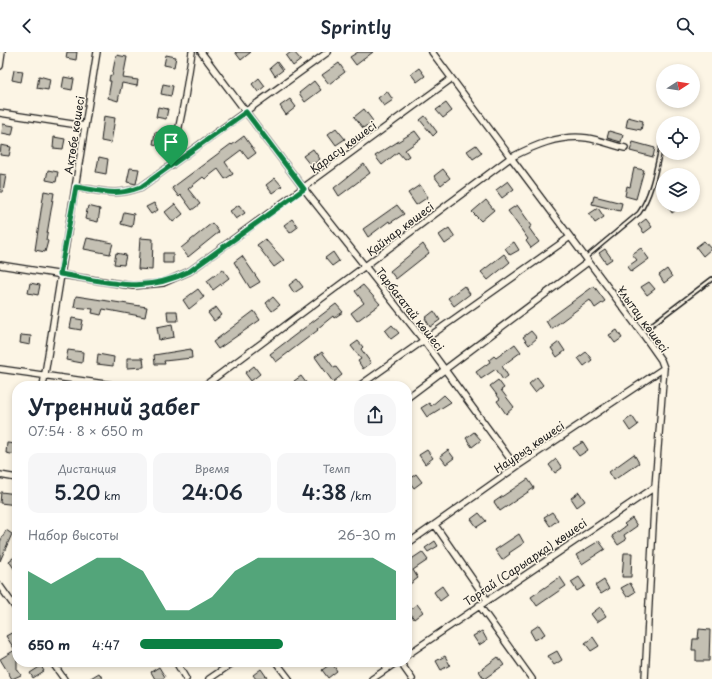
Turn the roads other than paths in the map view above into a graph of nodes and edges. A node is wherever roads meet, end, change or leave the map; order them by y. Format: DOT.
graph roads {
  1 [pos="2,52"];
  2 [pos="97,52"];
  3 [pos="192,52"];
  4 [pos="201,52"];
  5 [pos="328,52"];
  6 [pos="432,52"];
  7 [pos="0,66"];
  8 [pos="452,80"];
  9 [pos="0,112"];
  10 [pos="246,112"];
  11 [pos="85,126"];
  12 [pos="625,148"];
  13 [pos="510,158"];
  14 [pos="658,160"];
  15 [pos="171,166"];
  16 [pos="76,187"];
  17 [pos="304,189"];
  18 [pos="570,237"];
  19 [pos="586,260"];
  20 [pos="0,265"];
  21 [pos="365,268"];
  22 [pos="60,274"];
  23 [pos="712,279"];
  24 [pos="642,332"];
  25 [pos="424,341"];
  26 [pos="664,368"];
  27 [pos="0,369"];
  28 [pos="444,369"];
  29 [pos="44,376"];
  30 [pos="44,381"];
  31 [pos="81,381"];
  32 [pos="211,381"];
  33 [pos="367,381"];
  34 [pos="412,394"];
  35 [pos="516,467"];
  36 [pos="0,475"];
  37 [pos="12,477"];
  38 [pos="655,487"];
  39 [pos="435,525"];
  40 [pos="412,541"];
  41 [pos="0,586"];
  42 [pos="486,600"];
  43 [pos="12,603"];
  44 [pos="479,605"];
  45 [pos="412,652"];
  46 [pos="56,667"];
  47 [pos="179,667"];
  48 [pos="227,667"];
  49 [pos="280,667"];
  50 [pos="390,667"];
  51 [pos="404,667"];
  52 [pos="64,679"];
  53 [pos="186,679"];
  54 [pos="209,679"];
  55 [pos="289,679"];
  56 [pos="372,679"];
  57 [pos="412,679"];
  58 [pos="532,679"];
  59 [pos="645,679"];
  1 -- 7 [label="street"];
  2 -- 11 [label="street, Ақтөбе көшесі"];
  3 -- 15 [label="street"];
  4 -- 10 [label="street, Тарбағатай көшесі"];
  5 -- 10 [label="street"];
  6 -- 8 [label="street, Ұлытау көшесі"];
  8 -- 13 [label="street, Ұлытау көшесі"];
  8 -- 17 [label="street, Қарасу көшесі"];
  9 -- 11 [label="street"];
  10 -- 15 [label="street"];
  10 -- 17 [label="street, Тарбағатай көшесі"];
  11 -- 16 [label="street, Ақтөбе көшесі"];
  12 -- 13 [label="street, Қайнар көшесі"];
  13 -- 18 [label="street, Ұлытау көшесі"];
  13 -- 21 [label="street, Қайнар көшесі"];
  14 -- 19 [label="lane"];
  15 -- 16 [label="street"];
  16 -- 22 [label="street, Ақтөбе көшесі"];
  17 -- 21 [label="street, Тарбағатай көшесі"];
  17 -- 22 [label="street, Қарасу көшесі"];
  18 -- 19 [label="street, Ұлытау көшесі"];
  18 -- 25 [label="street"];
  19 -- 24 [label="street, Ұлытау көшесі"];
  19 -- 28 [label="street, Тарбағатай көшесі"];
  20 -- 22 [label="street, Қарасу көшесі"];
  21 -- 25 [label="street, Тарбағатай көшесі"];
  21 -- 32 [label="street, Қайнар көшесі"];
  22 -- 29 [label="street, Ақтөбе көшесі"];
  23 -- 24 [label="lane"];
  24 -- 26 [label="street, Ұлытау көшесі"];
  25 -- 28 [label="street, Тарбағатай көшесі"];
  25 -- 33 [label="street"];
  26 -- 35 [label="street, Наурыз көшесі"];
  26 -- 38 [label="street, Ұлытау көшесі"];
  27 -- 29 [label="street"];
  28 -- 34 [label="street"];
  28 -- 35 [label="street, Тарбағатай көшесі"];
  29 -- 30 [label="street, Ақтөбе көшесі"];
  29 -- 31 [label="street"];
  35 -- 39 [label="street, Наурыз көшесі"];
  36 -- 37 [label="street"];
  38 -- 42 [label="street, Торғай (Сарыарқа) көшесі"];
  38 -- 59 [label="street, Ұлытау көшесі"];
  39 -- 40 [label="street, Наурыз көшесі"];
  39 -- 42 [label="street"];
  41 -- 43 [label="street"];
  42 -- 44 [label="street, Торғай (Сарыарқа) көшесі"];
  44 -- 45 [label="street, Торғай (Сарыарқа) көшесі"];
  44 -- 58 [label="street"];
  46 -- 52 [label="street"];
  47 -- 53 [label="street"];
  48 -- 54 [label="street"];
  49 -- 55 [label="street"];
  50 -- 56 [label="street"];
  51 -- 57 [label="street"];
}
